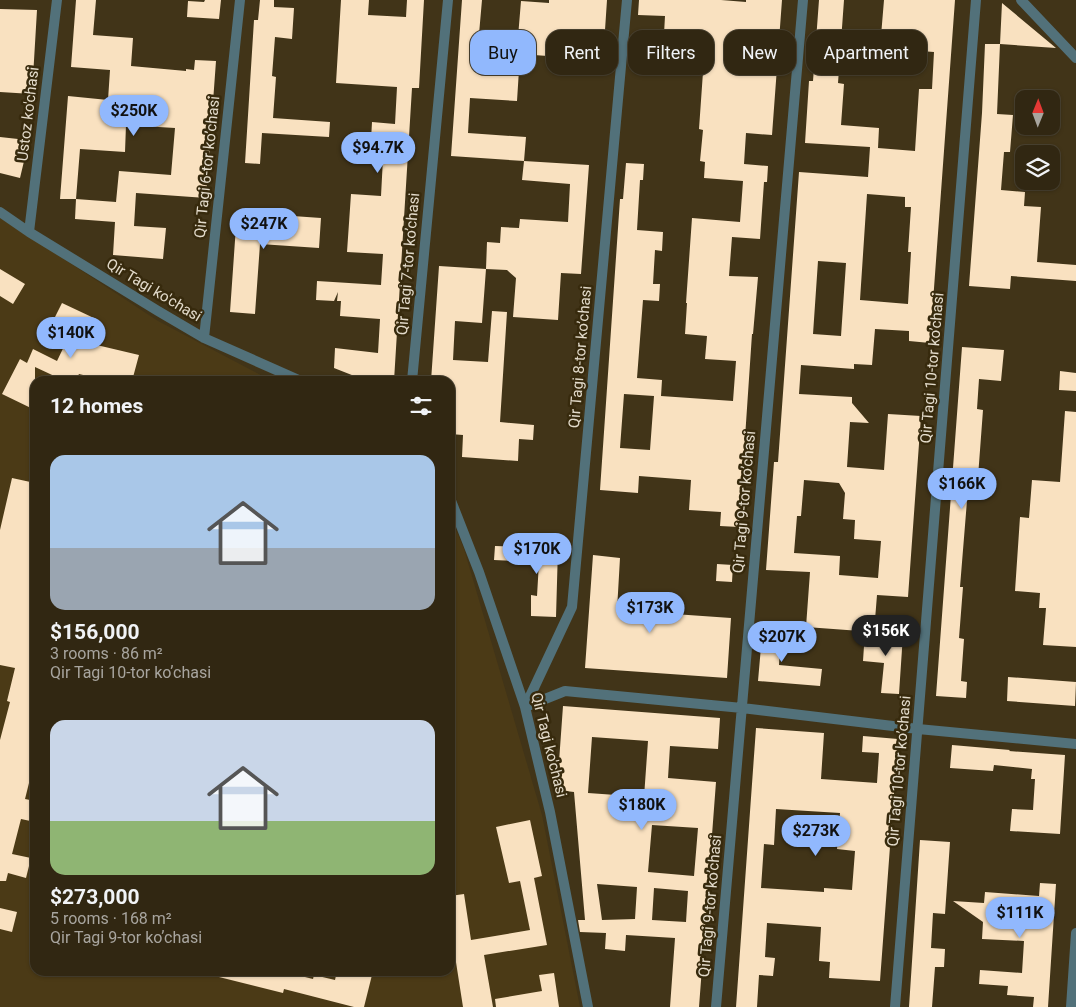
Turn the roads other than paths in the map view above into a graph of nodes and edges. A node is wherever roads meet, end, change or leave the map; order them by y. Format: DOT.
graph roads {
  1 [pos="56,0"];
  2 [pos="240,0"];
  3 [pos="448,0"];
  4 [pos="627,0"];
  5 [pos="803,0"];
  6 [pos="976,0"];
  7 [pos="1020,0"];
  8 [pos="1076,58"];
  9 [pos="0,212"];
  10 [pos="29,232"];
  11 [pos="204,338"];
  12 [pos="290,376"];
  13 [pos="412,376"];
  14 [pos="455,511"];
  15 [pos="525,707"];
  16 [pos="742,708"];
  17 [pos="918,729"];
  18 [pos="1076,744"];
  19 [pos="1076,933"];
  20 [pos="588,1007"];
  21 [pos="716,1007"];
  22 [pos="895,1007"];
  23 [pos="1071,1007"];
  1 -- 10 [label="street, Ustoz ko'chasi"];
  2 -- 11 [label="street, Qir Tagi 6-tor koʼchasi"];
  3 -- 13 [label="street, Qir Tagi 7-tor koʼchasi"];
  4 -- 15 [label="street, Qir Tagi 8-tor koʼchasi"];
  5 -- 16 [label="street, Qir Tagi 9-tor koʼchasi"];
  6 -- 17 [label="street, Qir Tagi 10-tor koʼchasi"];
  7 -- 8 [label="street"];
  9 -- 10 [label="street, Qir Tagi ko'chasi"];
  10 -- 11 [label="street, Qir Tagi ko'chasi"];
  11 -- 12 [label="street, Qir Tagi ko'chasi"];
  14 -- 15 [label="street, Qir Tagi ko'chasi"];
  15 -- 16 [label="street"];
  15 -- 20 [label="street, Qir Tagi ko'chasi"];
  16 -- 17 [label="street"];
  16 -- 21 [label="street, Qir Tagi 9-tor koʼchasi"];
  17 -- 18 [label="street"];
  17 -- 22 [label="street, Qir Tagi 10-tor koʼchasi"];
  19 -- 23 [label="street"];
}
